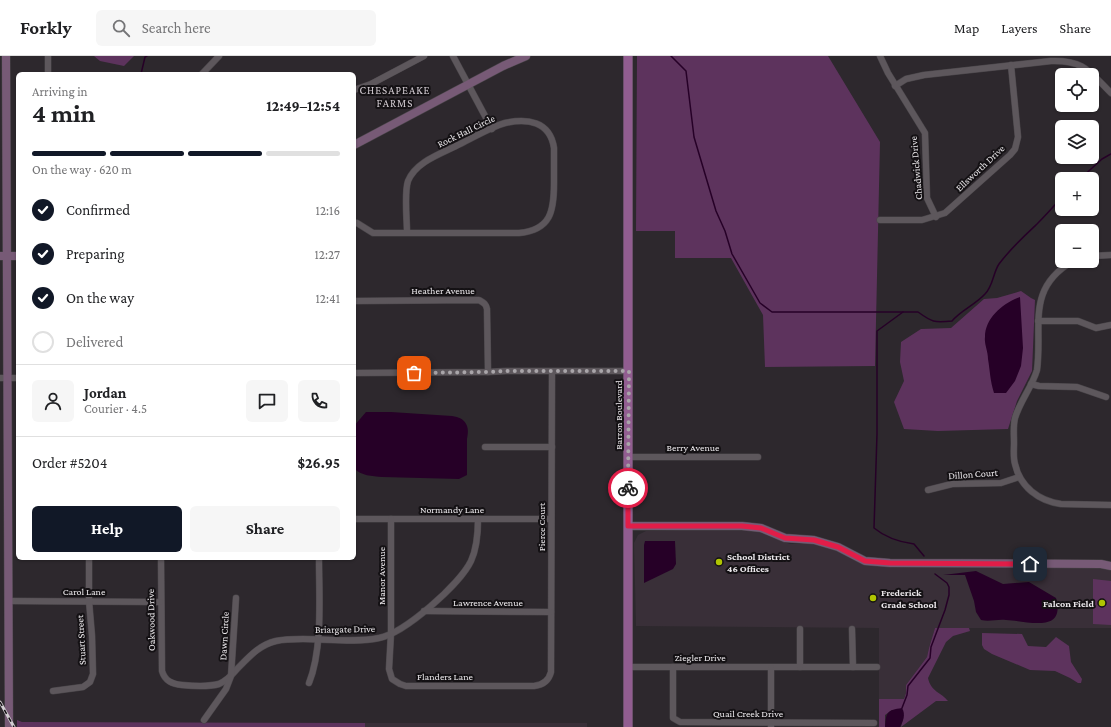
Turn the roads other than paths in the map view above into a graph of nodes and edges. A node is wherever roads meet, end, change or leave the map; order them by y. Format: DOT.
graph roads {
  1 [pos="6,56"];
  2 [pos="48,56"];
  3 [pos="219,56"];
  4 [pos="424,56"];
  5 [pos="453,56"];
  6 [pos="526,56"];
  7 [pos="628,56"];
  8 [pos="880,56"];
  9 [pos="1011,65"];
  10 [pos="48,72"];
  11 [pos="204,72"];
  12 [pos="468,85"];
  13 [pos="895,86"];
  14 [pos="356,89"];
  15 [pos="1111,93"];
  16 [pos="492,129"];
  17 [pos="356,144"];
  18 [pos="936,217"];
  19 [pos="880,220"];
  20 [pos="357,224"];
  21 [pos="407,233"];
  22 [pos="1111,255"];
  23 [pos="4,256"];
  24 [pos="16,256"];
  25 [pos="1099,256"];
  26 [pos="1064,268"];
  27 [pos="356,300"];
  28 [pos="1038,321"];
  29 [pos="1111,325"];
  30 [pos="629,371"];
  31 [pos="488,372"];
  32 [pos="552,372"];
  33 [pos="356,373"];
  34 [pos="4,378"];
  35 [pos="16,378"];
  36 [pos="1032,384"];
  37 [pos="1106,397"];
  38 [pos="485,447"];
  39 [pos="552,447"];
  40 [pos="4,450"];
  41 [pos="629,457"];
  42 [pos="758,457"];
  43 [pos="1019,476"];
  44 [pos="928,490"];
  45 [pos="1111,505"];
  46 [pos="356,519"];
  47 [pos="391,519"];
  48 [pos="478,519"];
  49 [pos="551,519"];
  50 [pos="628,526"];
  51 [pos="88,560"];
  52 [pos="161,560"];
  53 [pos="319,560"];
  54 [pos="1111,566"];
  55 [pos="236,598"];
  56 [pos="8,601"];
  57 [pos="89,601"];
  58 [pos="160,602"];
  59 [pos="424,611"];
  60 [pos="551,612"];
  61 [pos="800,629"];
  62 [pos="852,629"];
  63 [pos="391,633"];
  64 [pos="318,639"];
  65 [pos="628,667"];
  66 [pos="673,667"];
  67 [pos="800,667"];
  68 [pos="853,667"];
  69 [pos="877,667"];
  70 [pos="771,668"];
  71 [pos="231,676"];
  72 [pos="167,681"];
  73 [pos="546,681"];
  74 [pos="309,683"];
  75 [pos="53,691"];
  76 [pos="204,720"];
  77 [pos="874,723"];
  78 [pos="771,725"];
  79 [pos="828,725"];
  80 [pos="9,727"];
  81 [pos="628,727"];
  1 -- 23 [label="street"];
  2 -- 10 [label="street"];
  3 -- 11 [label="street"];
  4 -- 14 [label="street"];
  5 -- 12 [label="street"];
  6 -- 12 [label="street"];
  7 -- 30 [label="main road, Barron Boulevard"];
  8 -- 13 [label="street, Chadwick Drive"];
  9 -- 13 [label="street"];
  9 -- 15 [label="street"];
  9 -- 18 [label="street, Ellsworth Drive"];
  12 -- 16 [label="street"];
  12 -- 17 [label="street"];
  13 -- 18 [label="street, Chadwick Drive"];
  16 -- 21 [label="street, Rock Hall Circle"];
  16 -- 21 [label="street, Rock Hall Circle"];
  18 -- 19 [label="street, Ellsworth Drive"];
  20 -- 21 [label="street"];
  22 -- 25 [label="street"];
  23 -- 24 [label="street"];
  23 -- 34 [label="street"];
  26 -- 28 [label="street"];
  27 -- 31 [label="street, Heather Avenue"];
  28 -- 29 [label="street"];
  28 -- 36 [label="street"];
  30 -- 32 [label="street"];
  30 -- 41 [label="main road, Barron Boulevard"];
  31 -- 32 [label="street"];
  31 -- 33 [label="street"];
  32 -- 39 [label="street, Pierce Court"];
  34 -- 35 [label="street"];
  34 -- 40 [label="street"];
  36 -- 37 [label="street"];
  36 -- 43 [label="street"];
  38 -- 39 [label="street"];
  39 -- 49 [label="street, Pierce Court"];
  40 -- 56 [label="street"];
  41 -- 42 [label="street, Berry Avenue"];
  41 -- 50 [label="main road, Barron Boulevard"];
  43 -- 44 [label="street, Dillon Court"];
  43 -- 45 [label="street"];
  46 -- 47 [label="street, Normandy Lane"];
  47 -- 48 [label="street, Normandy Lane"];
  47 -- 63 [label="street, Manor Avenue"];
  48 -- 49 [label="street, Normandy Lane"];
  48 -- 59 [label="street, Briargate Drive"];
  49 -- 60 [label="street, Pierce Court"];
  50 -- 54 [label="street"];
  50 -- 65 [label="main road, Barron Boulevard"];
  51 -- 57 [label="street, Stuart Street"];
  52 -- 58 [label="street, Oakwood Drive"];
  53 -- 64 [label="street"];
  55 -- 71 [label="street, Dawn Circle"];
  56 -- 57 [label="street, Carol Lane"];
  56 -- 80 [label="street"];
  57 -- 58 [label="street, Carol Lane"];
  57 -- 75 [label="street, Stuart Street"];
  58 -- 72 [label="street, Oakwood Drive"];
  59 -- 60 [label="street, Lawrence Avenue"];
  59 -- 63 [label="street, Briargate Drive"];
  60 -- 73 [label="street, Pierce Court"];
  61 -- 67 [label="street"];
  62 -- 68 [label="street"];
  63 -- 64 [label="street, Briargate Drive"];
  63 -- 73 [label="street, Flanders Lane"];
  64 -- 71 [label="street, Briargate Drive"];
  64 -- 74 [label="street"];
  65 -- 66 [label="street, Ziegler Drive"];
  65 -- 81 [label="main road, Barron Boulevard"];
  66 -- 70 [label="street, Ziegler Drive"];
  66 -- 78 [label="street, Quail Creek Drive"];
  67 -- 68 [label="street, Ziegler Drive"];
  67 -- 70 [label="street, Ziegler Drive"];
  68 -- 69 [label="street, Ziegler Drive"];
  70 -- 78 [label="street"];
  71 -- 72 [label="street, Briargate Drive"];
  71 -- 76 [label="street, Briargate Drive"];
  77 -- 79 [label="street, Quail Creek Drive"];
  78 -- 79 [label="street, Quail Creek Drive"];
}
